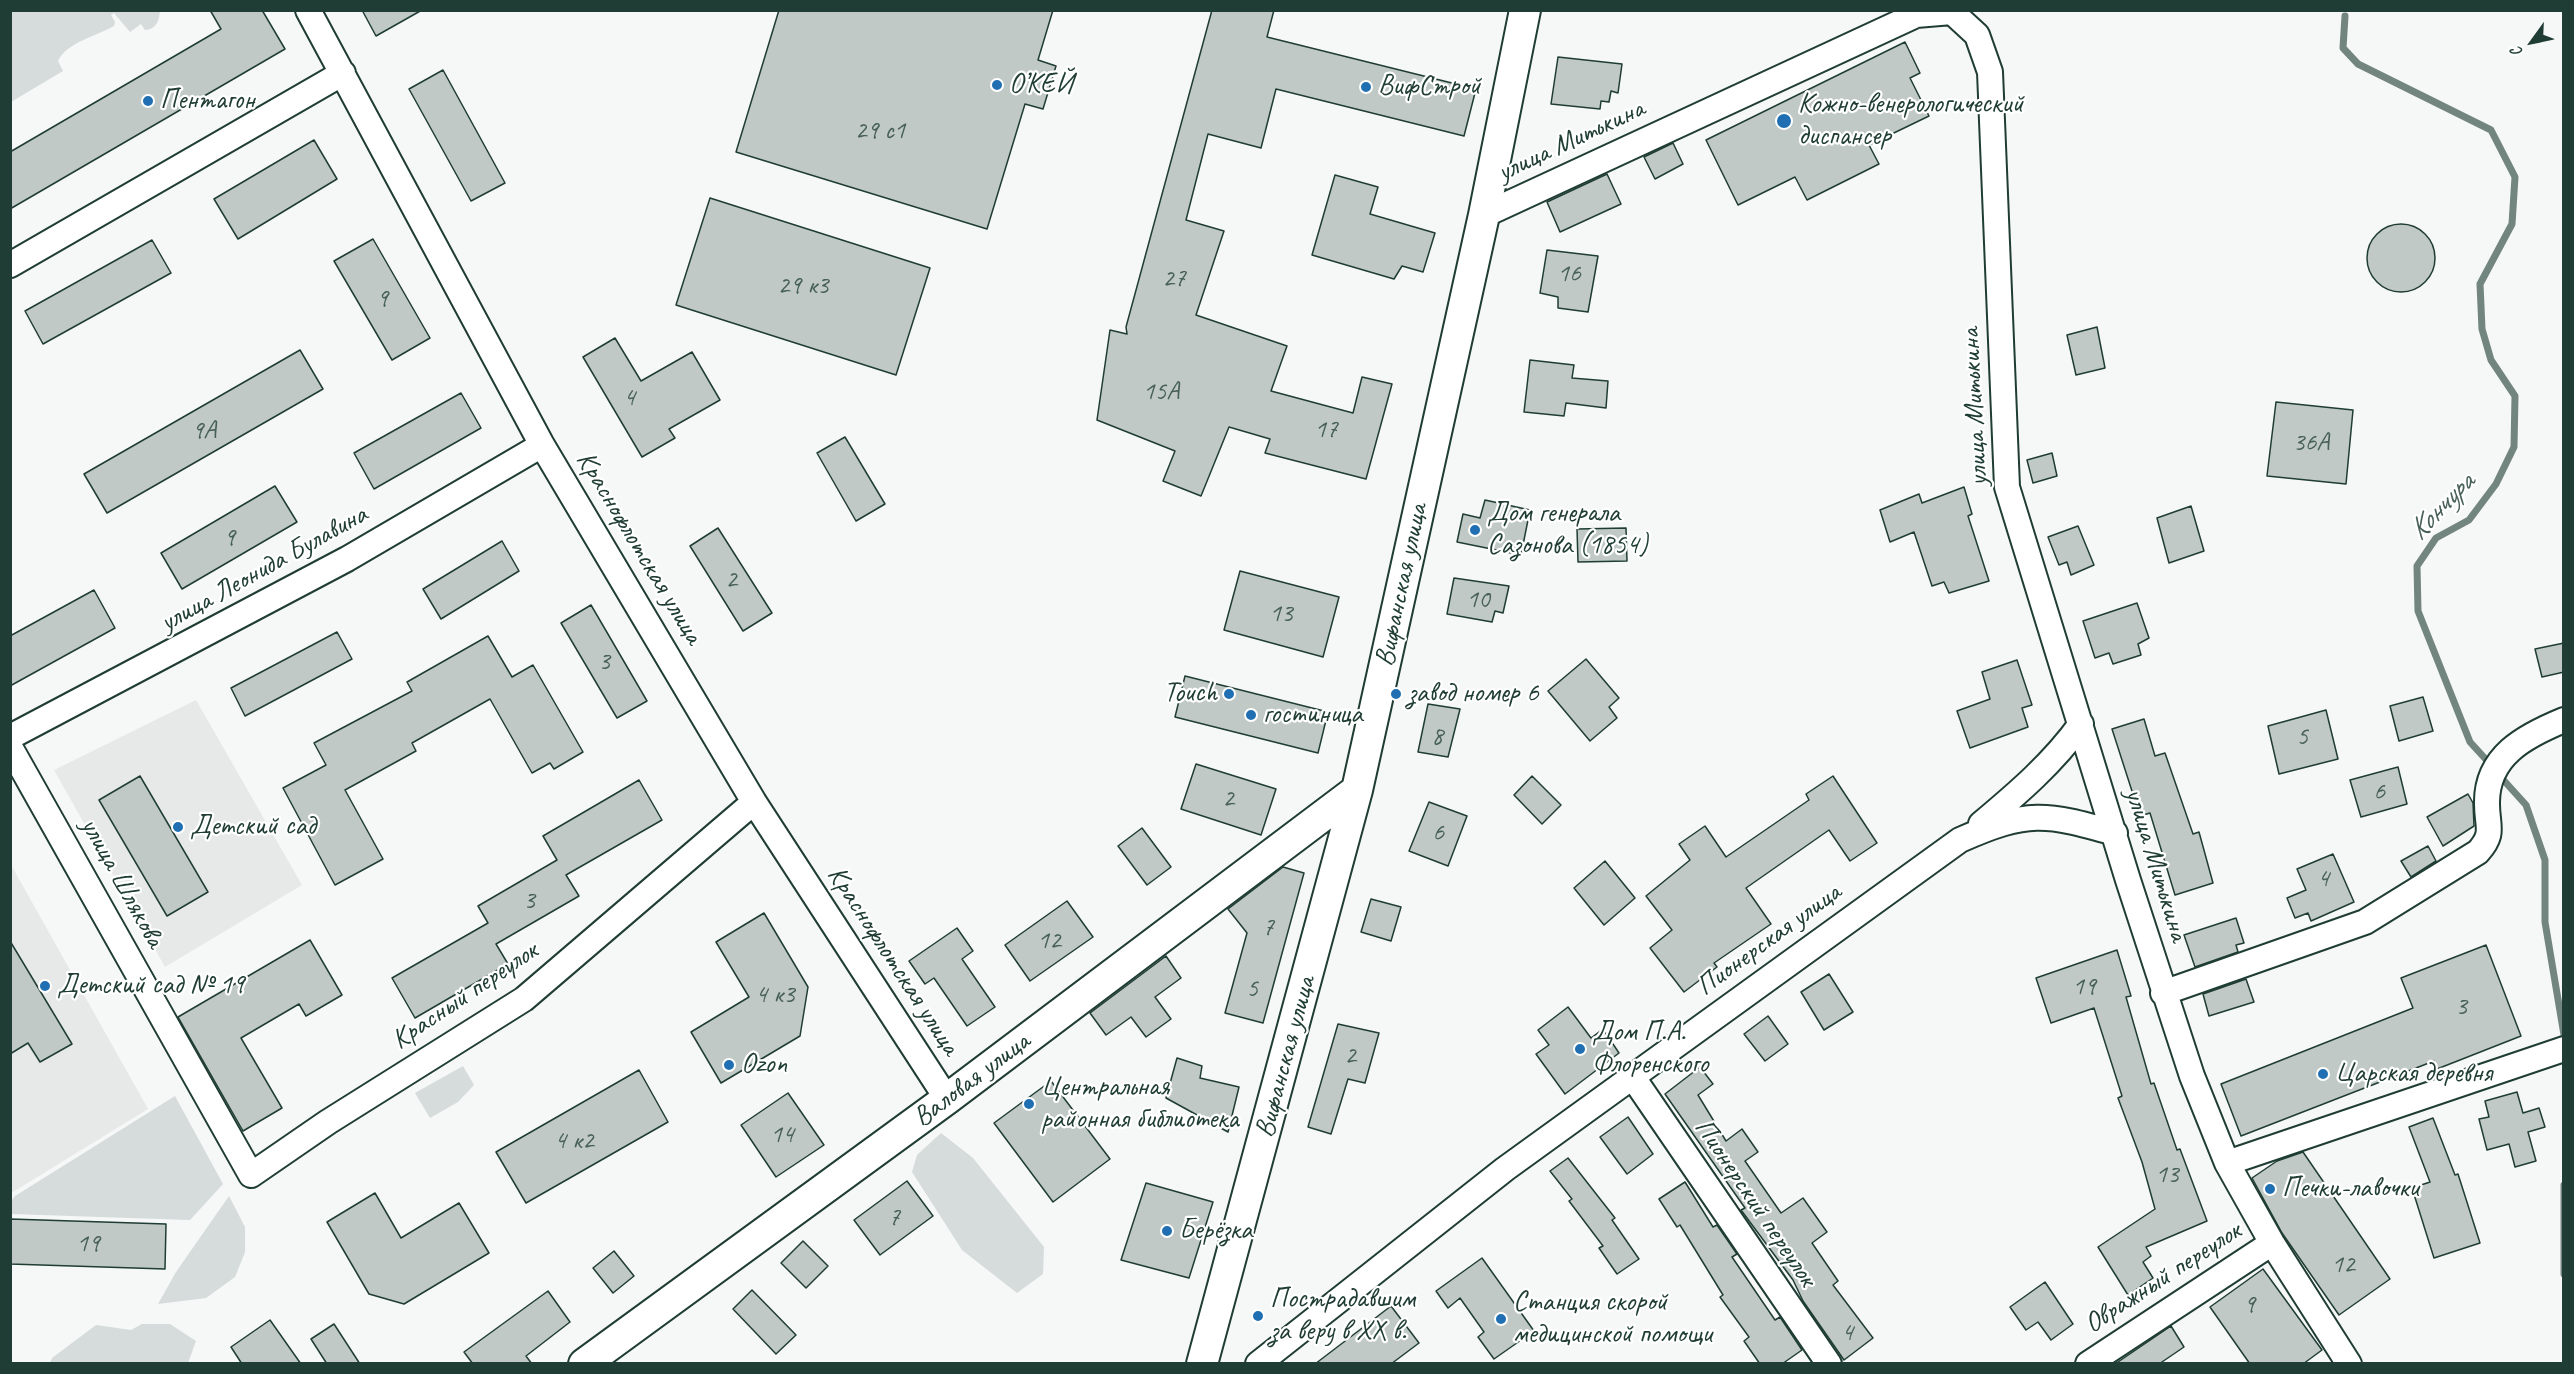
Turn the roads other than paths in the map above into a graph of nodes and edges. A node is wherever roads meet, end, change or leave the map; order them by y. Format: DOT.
graph roads {
  1 [pos="308,10"];
  2 [pos="1525,10"];
  3 [pos="343,73"];
  4 [pos="1484,215"];
  5 [pos="10,265"];
  6 [pos="542,445"];
  7 [pos="2564,720"];
  8 [pos="2081,724"];
  9 [pos="10,737"];
  10 [pos="10,747"];
  11 [pos="1357,790"];
  12 [pos="754,802"];
  13 [pos="2115,833"];
  14 [pos="1960,840"];
  15 [pos="2163,993"];
  16 [pos="2564,1049"];
  17 [pos="1632,1076"];
  18 [pos="947,1100"];
  19 [pos="2227,1163"];
  20 [pos="251,1175"];
  21 [pos="2271,1243"];
  22 [pos="584,1364"];
  23 [pos="1202,1364"];
  24 [pos="1258,1364"];
  25 [pos="1829,1364"];
  26 [pos="2088,1364"];
  27 [pos="2349,1364"];
  1 -- 3 [label="street, Краснофлотская улица"];
  2 -- 4 [label="main road, Вифанская улица"];
  3 -- 5 [label="street"];
  3 -- 6 [label="street, Краснофлотская улица"];
  4 -- 8 [label="street, улица Митькина"];
  4 -- 11 [label="main road, Вифанская улица"];
  6 -- 9 [label="street, улица Леонида Булавина"];
  6 -- 12 [label="street, Краснофлотская улица"];
  7 -- 15 [label="street"];
  8 -- 13 [label="street, улица Митькина"];
  8 -- 14 [label="street"];
  10 -- 20 [label="street, улица Шлякова"];
  11 -- 18 [label="main road, Валовая улица"];
  11 -- 23 [label="main road, Вифанская улица"];
  12 -- 18 [label="street, Краснофлотская улица"];
  12 -- 20 [label="street, Красный переулок"];
  13 -- 14 [label="street, Пионерская улица"];
  13 -- 15 [label="street, улица Митькина"];
  14 -- 17 [label="street, Пионерская улица"];
  15 -- 19 [label="street, улица Митькина"];
  16 -- 19 [label="street"];
  17 -- 24 [label="street, Пионерская улица"];
  17 -- 25 [label="street, Пионерский переулок"];
  18 -- 22 [label="main road, Валовая улица"];
  19 -- 21 [label="street, улица Митькина"];
  21 -- 26 [label="street, Овражный переулок"];
  21 -- 27 [label="street, улица Митькина"];
}
